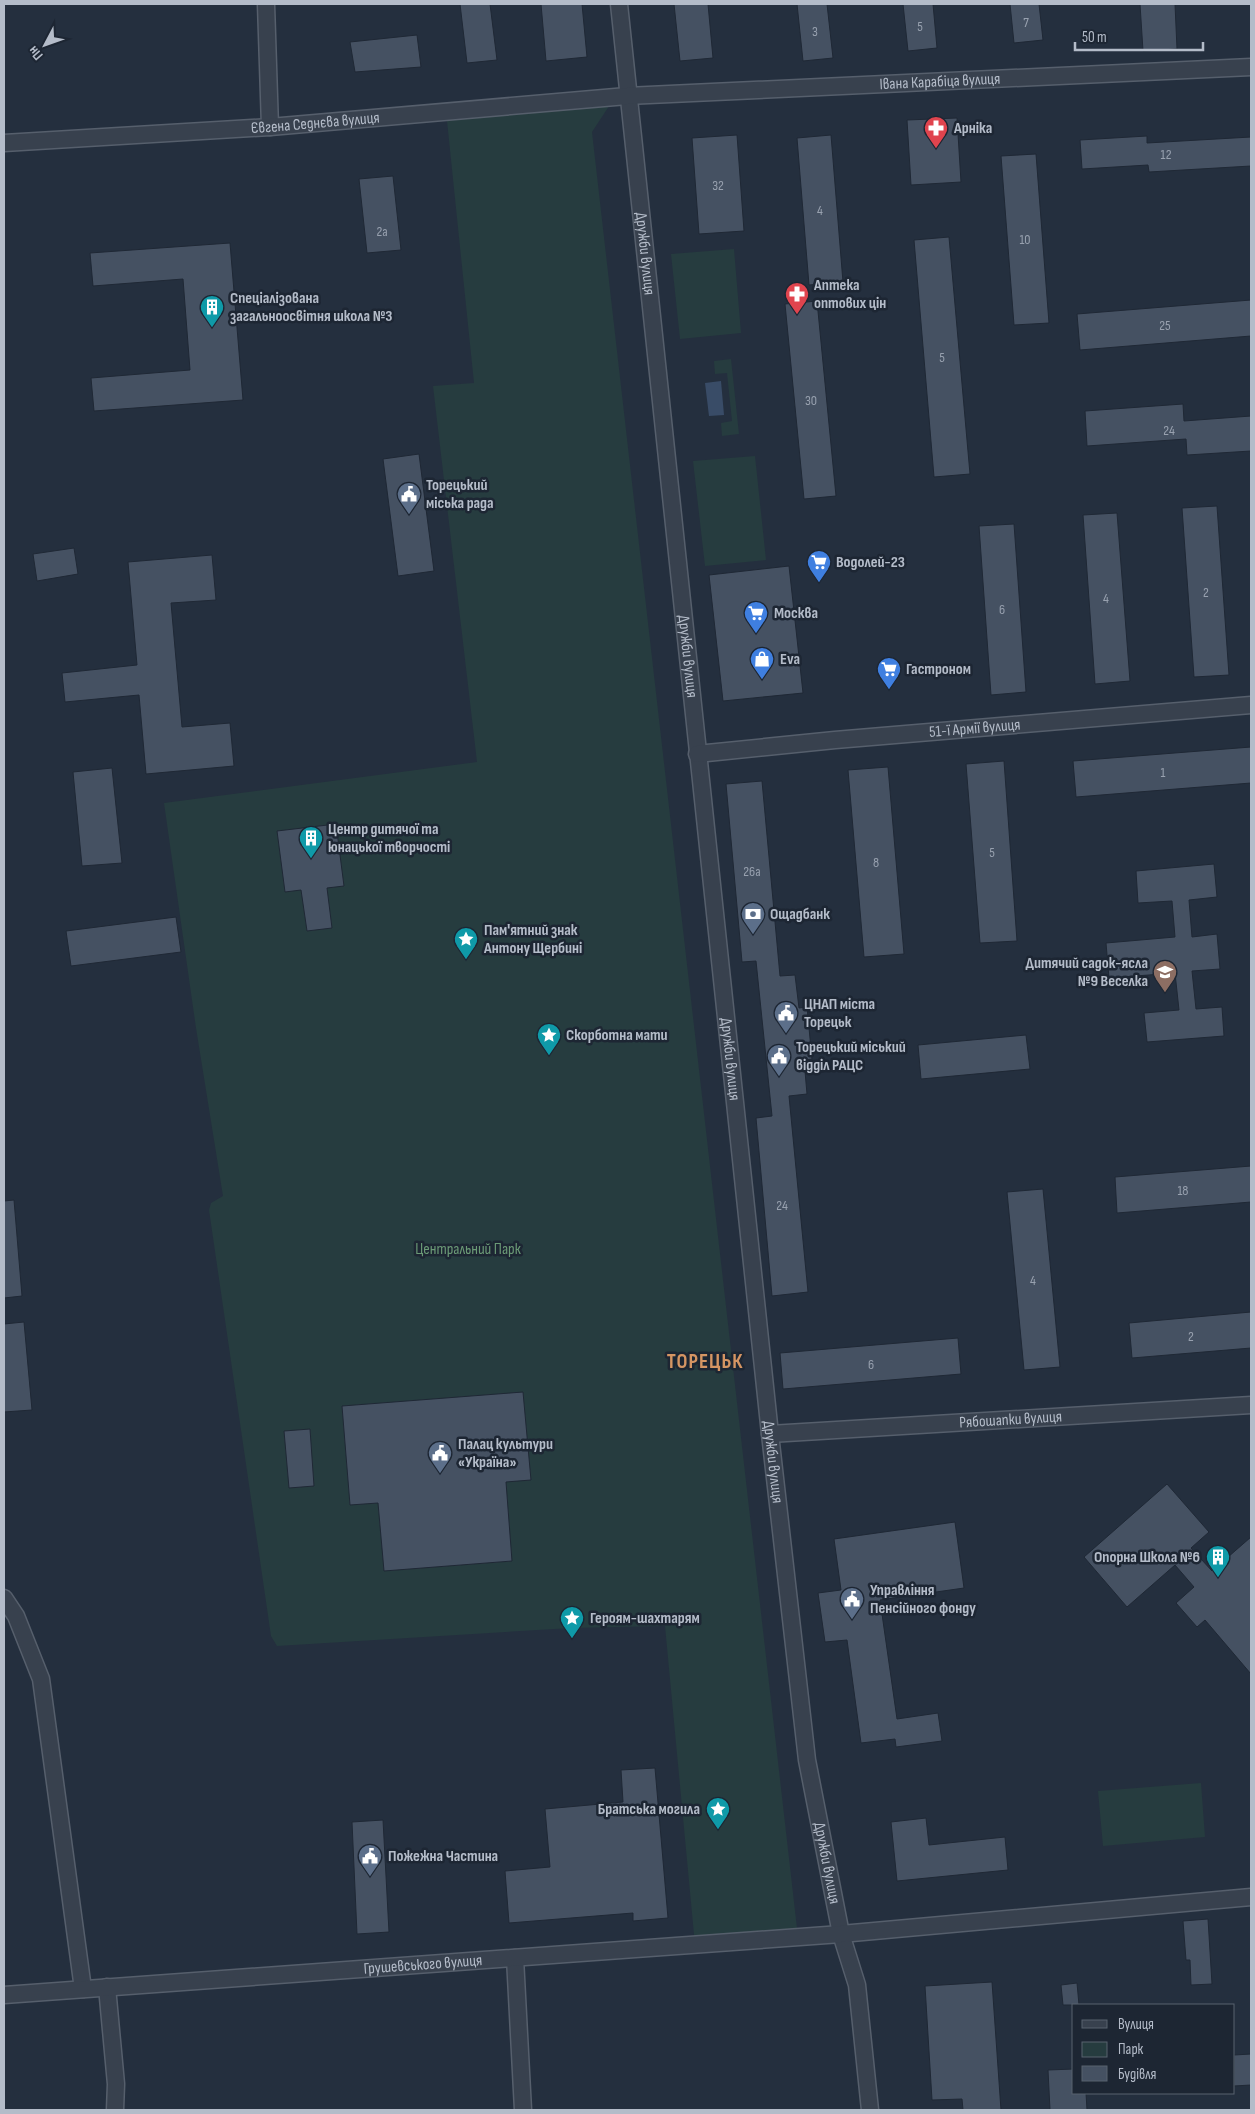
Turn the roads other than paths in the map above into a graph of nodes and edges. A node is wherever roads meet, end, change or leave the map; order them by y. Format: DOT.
graph roads {
  1 [pos="266,4"];
  2 [pos="619,4"];
  3 [pos="1251,67"];
  4 [pos="627,96"];
  5 [pos="270,127"];
  6 [pos="4,143"];
  7 [pos="1251,705"];
  8 [pos="697,754"];
  9 [pos="1251,1405"];
  10 [pos="770,1434"];
  11 [pos="4,1598"];
  12 [pos="1251,1897"];
  13 [pos="841,1934"];
  14 [pos="515,1958"];
  15 [pos="107,1987"];
  16 [pos="83,1988"];
  17 [pos="4,1995"];
  18 [pos="115,2110"];
  19 [pos="523,2110"];
  20 [pos="870,2110"];
  1 -- 5 [label="street"];
  2 -- 4 [label="street, Дружби вулиця"];
  3 -- 4 [label="street, Івана Карабіца вулиця"];
  4 -- 5 [label="street, Євгена Седнєва вулиця"];
  4 -- 8 [label="street, Дружби вулиця"];
  5 -- 6 [label="street, Євгена Седнєва вулиця"];
  7 -- 8 [label="street, 51-ї Армії вулиця"];
  8 -- 10 [label="street, Дружби вулиця"];
  9 -- 10 [label="street, Рябошапки вулиця"];
  10 -- 13 [label="street, Дружби вулиця"];
  11 -- 16 [label="street"];
  12 -- 13 [label="street, Грушевського вулиця"];
  13 -- 14 [label="street, Грушевського вулиця"];
  13 -- 20 [label="street, Дружби вулиця"];
  14 -- 15 [label="street, Грушевського вулиця"];
  14 -- 19 [label="street"];
  15 -- 16 [label="street, Грушевського вулиця"];
  15 -- 18 [label="street"];
  16 -- 17 [label="street, Грушевського вулиця"];
}
